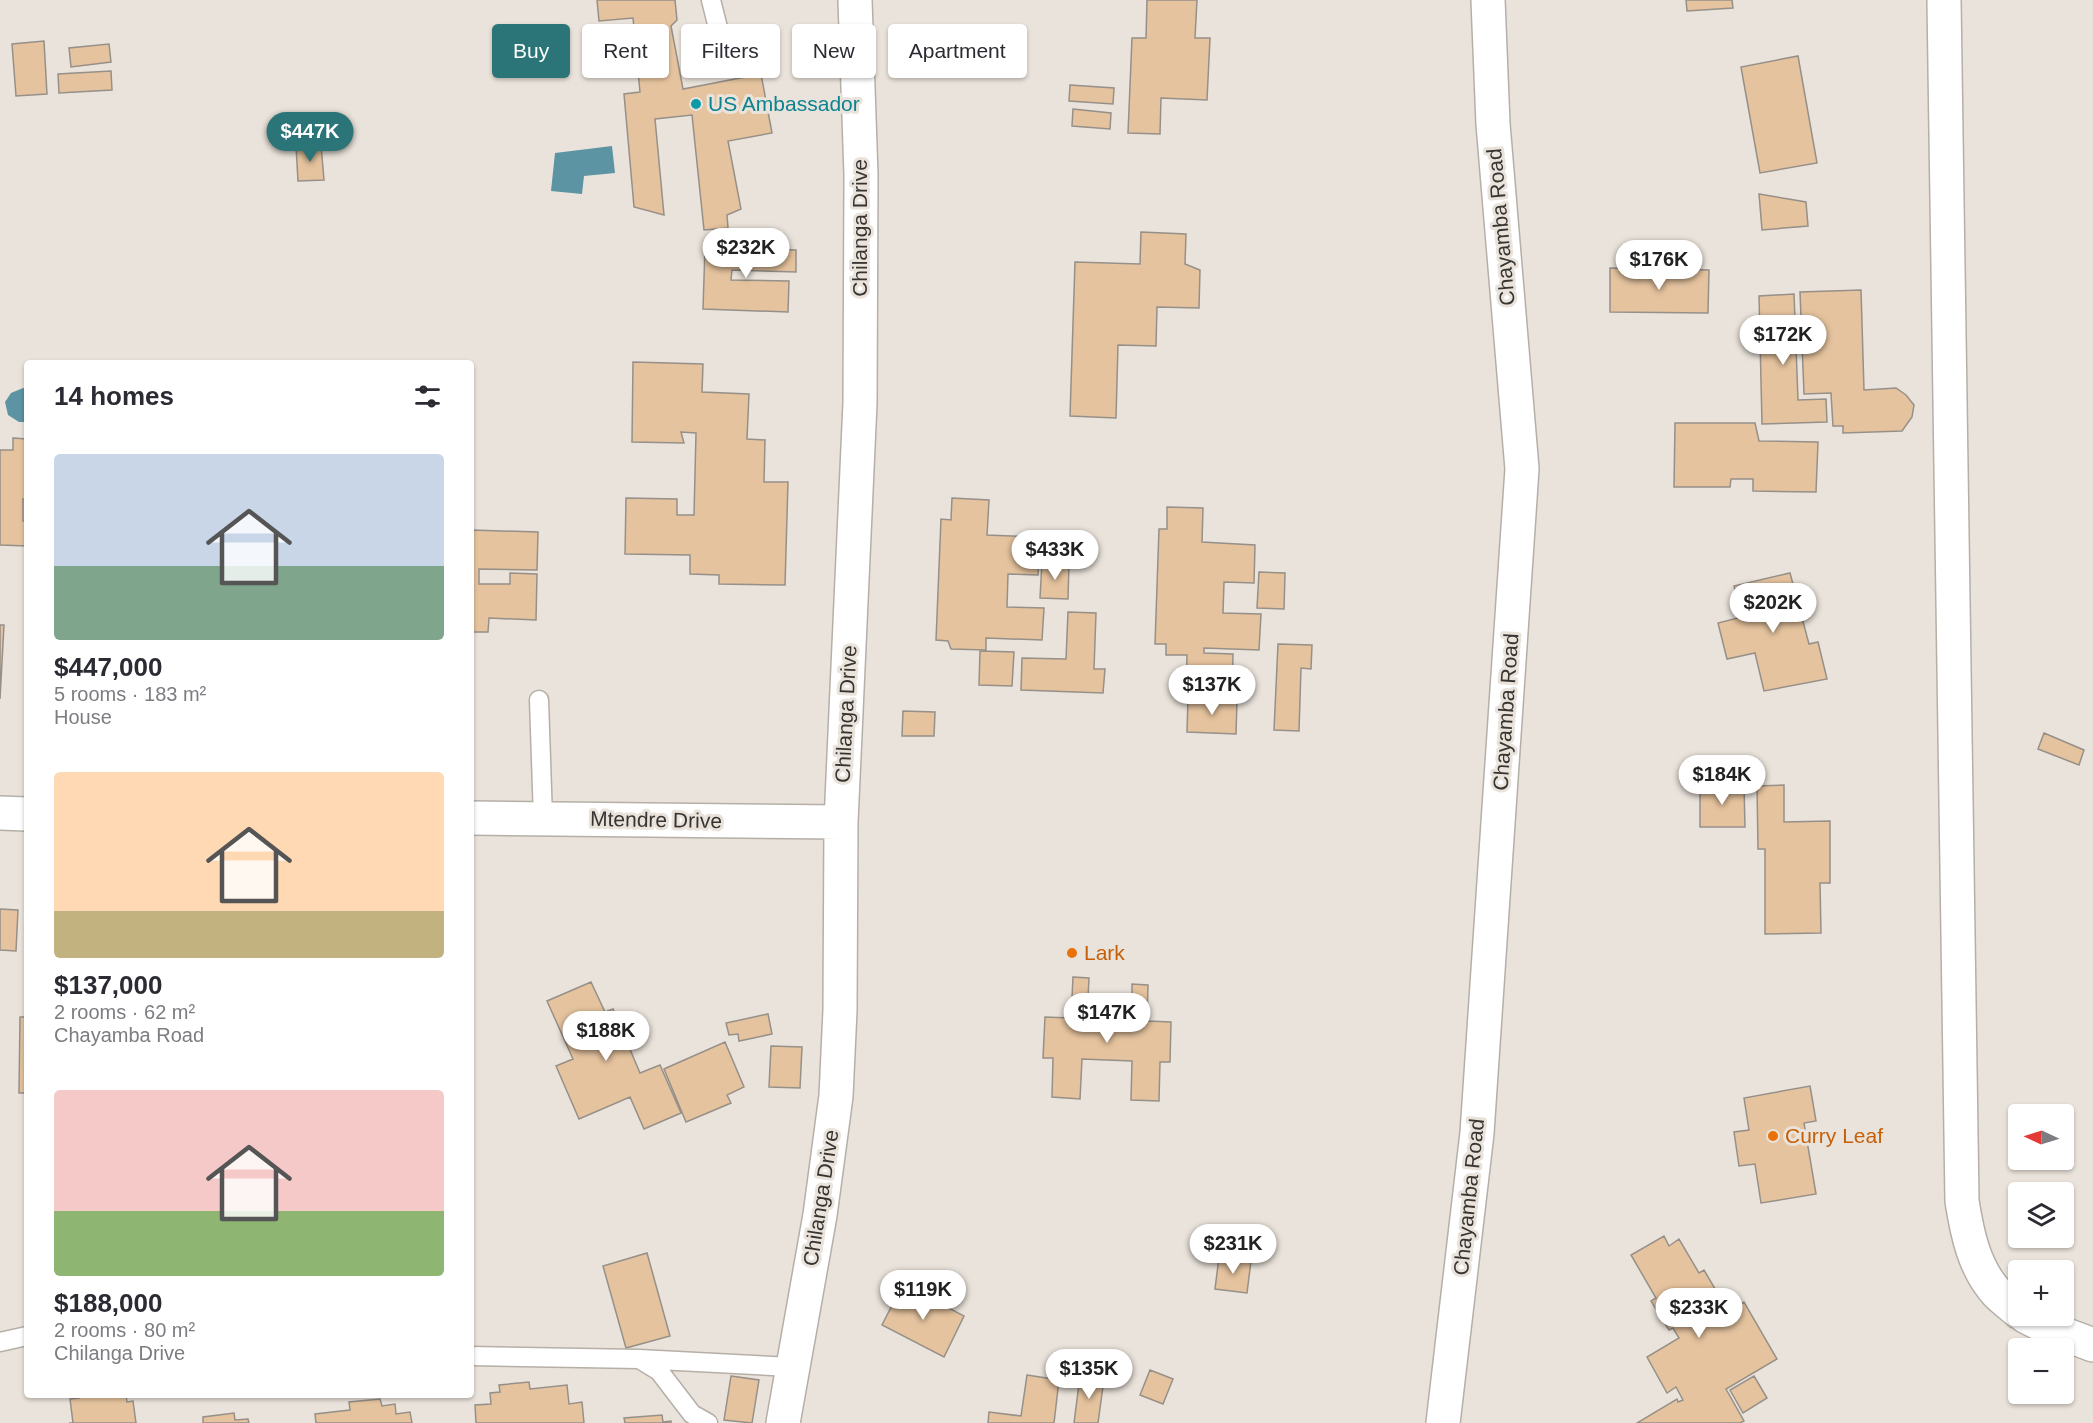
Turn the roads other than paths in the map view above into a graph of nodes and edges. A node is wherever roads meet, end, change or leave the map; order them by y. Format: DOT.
graph roads {
  1 [pos="711,0"];
  2 [pos="855,0"];
  3 [pos="1488,0"];
  4 [pos="1944,0"];
  5 [pos="717,24"];
  6 [pos="539,700"];
  7 [pos="0,813"];
  8 [pos="24,814"];
  9 [pos="474,818"];
  10 [pos="543,819"];
  11 [pos="841,822"];
  12 [pos="2008,1302"];
  13 [pos="2044,1326"];
  14 [pos="24,1337"];
  15 [pos="0,1342"];
  16 [pos="2093,1345"];
  17 [pos="474,1356"];
  18 [pos="639,1359"];
  19 [pos="792,1366"];
  20 [pos="708,1423"];
  21 [pos="783,1423"];
  22 [pos="1443,1423"];
  1 -- 5 [label="lane"];
  2 -- 11 [label="street, Chilanga Drive"];
  3 -- 22 [label="street, Chayamba Road"];
  4 -- 12 [label="street"];
  6 -- 10 [label="lane"];
  7 -- 8 [label="street"];
  9 -- 10 [label="street, Mtendre Drive"];
  10 -- 11 [label="street, Mtendre Drive"];
  11 -- 19 [label="street, Chilanga Drive"];
  13 -- 16 [label="street"];
  14 -- 15 [label="lane"];
  17 -- 18 [label="lane"];
  18 -- 19 [label="lane"];
  18 -- 20 [label="lane"];
  19 -- 21 [label="street, Chilanga Drive"];
}
